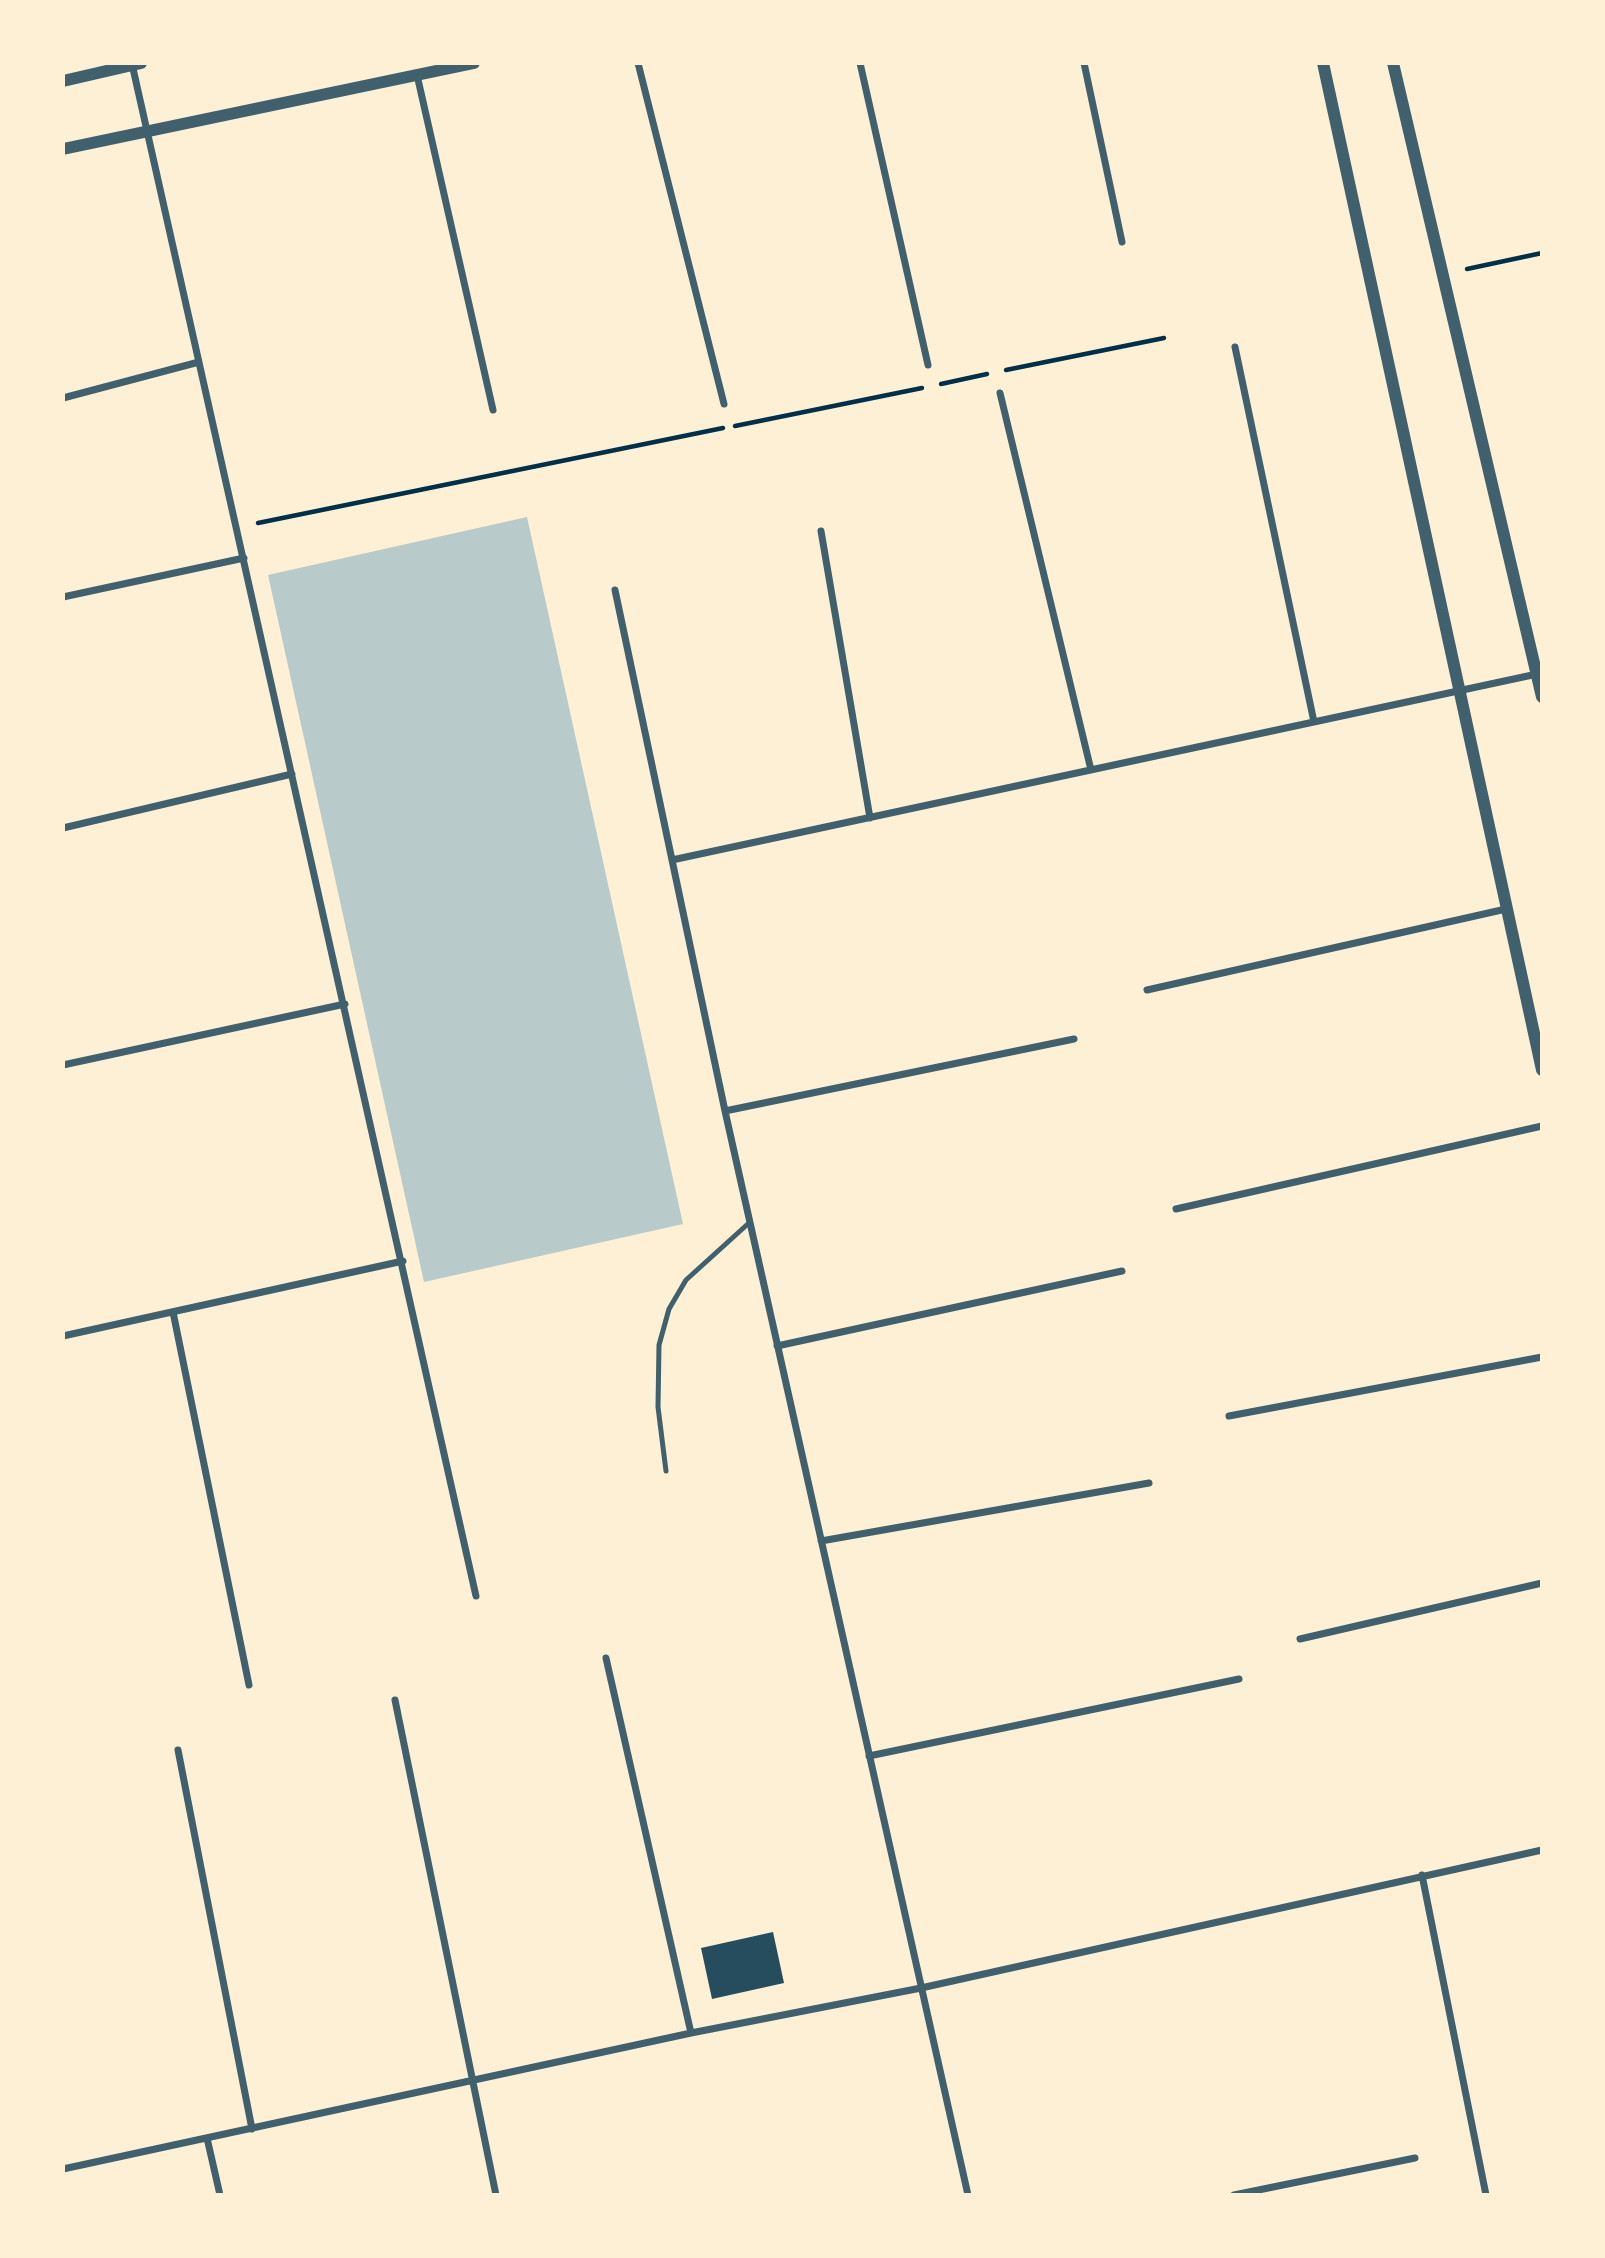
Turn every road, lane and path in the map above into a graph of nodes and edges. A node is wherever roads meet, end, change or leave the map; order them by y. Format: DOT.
graph roads {
  1 [pos="474,63"];
  2 [pos="638,63"];
  3 [pos="860,63"];
  4 [pos="1084,63"];
  5 [pos="1323,63"];
  6 [pos="1393,63"];
  7 [pos="135,64"];
  8 [pos="417,75"];
  9 [pos="63,80"];
  10 [pos="148,131"];
  11 [pos="63,149"];
  12 [pos="1122,242"];
  13 [pos="1542,253"];
  14 [pos="1443,275"];
  15 [pos="1164,338"];
  16 [pos="1235,347"];
  17 [pos="200,362"];
  18 [pos="928,365"];
  19 [pos="1000,393"];
  20 [pos="63,398"];
  21 [pos="724,404"];
  22 [pos="493,410"];
  23 [pos="237,527"];
  24 [pos="821,531"];
  25 [pos="244,558"];
  26 [pos="615,590"];
  27 [pos="63,597"];
  28 [pos="1539,673"];
  29 [pos="1460,691"];
  30 [pos="1542,697"];
  31 [pos="1314,722"];
  32 [pos="1091,770"];
  33 [pos="292,774"];
  34 [pos="870,818"];
  35 [pos="63,828"];
  36 [pos="672,860"];
  37 [pos="1507,909"];
  38 [pos="1147,990"];
  39 [pos="345,1004"];
  40 [pos="1538,1030"];
  41 [pos="1074,1039"];
  42 [pos="63,1065"];
  43 [pos="1542,1070"];
  44 [pos="725,1111"];
  45 [pos="1542,1126"];
  46 [pos="1177,1209"];
  47 [pos="750,1222"];
  48 [pos="403,1261"];
  49 [pos="1122,1271"];
  50 [pos="173,1311"];
  51 [pos="63,1336"];
  52 [pos="777,1346"];
  53 [pos="1542,1357"];
  54 [pos="1229,1416"];
  55 [pos="666,1471"];
  56 [pos="1149,1483"];
  57 [pos="821,1541"];
  58 [pos="1542,1583"];
  59 [pos="476,1596"];
  60 [pos="1300,1639"];
  61 [pos="606,1658"];
  62 [pos="1239,1679"];
  63 [pos="249,1685"];
  64 [pos="395,1700"];
  65 [pos="178,1750"];
  66 [pos="869,1756"];
  67 [pos="1542,1850"];
  68 [pos="1422,1875"];
  69 [pos="920,1988"];
  70 [pos="691,2033"];
  71 [pos="473,2080"];
  72 [pos="252,2129"];
  73 [pos="207,2138"];
  74 [pos="1415,2158"];
  75 [pos="63,2169"];
  76 [pos="220,2195"];
  77 [pos="496,2195"];
  78 [pos="968,2195"];
  79 [pos="1234,2195"];
  80 [pos="1486,2195"];
  1 -- 8 [label="street"];
  2 -- 21 [label="street"];
  3 -- 18 [label="street"];
  4 -- 12 [label="street"];
  5 -- 29 [label="street"];
  6 -- 14 [label="street"];
  7 -- 9 [label="street"];
  7 -- 10 [label="street"];
  8 -- 10 [label="street"];
  8 -- 22 [label="street"];
  10 -- 11 [label="street"];
  10 -- 17 [label="street"];
  13 -- 14 [label="path"];
  14 -- 28 [label="street"];
  15 -- 23 [label="path"];
  16 -- 31 [label="street"];
  17 -- 20 [label="street"];
  17 -- 23 [label="street"];
  19 -- 32 [label="street"];
  23 -- 25 [label="street"];
  24 -- 34 [label="street"];
  25 -- 27 [label="street"];
  25 -- 33 [label="street"];
  26 -- 36 [label="street"];
  28 -- 29 [label="street"];
  28 -- 30 [label="street"];
  29 -- 31 [label="street"];
  29 -- 37 [label="street"];
  31 -- 32 [label="street"];
  32 -- 34 [label="street"];
  33 -- 35 [label="street"];
  33 -- 39 [label="street"];
  34 -- 36 [label="street"];
  36 -- 44 [label="street"];
  37 -- 38 [label="street"];
  37 -- 40 [label="street"];
  39 -- 42 [label="street"];
  39 -- 48 [label="street"];
  40 -- 43 [label="street"];
  41 -- 44 [label="street"];
  44 -- 47 [label="street"];
  45 -- 46 [label="street"];
  47 -- 52 [label="street"];
  47 -- 55 [label="lane"];
  48 -- 50 [label="street"];
  48 -- 59 [label="street"];
  49 -- 52 [label="street"];
  50 -- 51 [label="street"];
  50 -- 63 [label="street"];
  52 -- 57 [label="street"];
  53 -- 54 [label="street"];
  56 -- 57 [label="street"];
  57 -- 66 [label="street"];
  58 -- 60 [label="street"];
  61 -- 70 [label="street"];
  62 -- 66 [label="street"];
  64 -- 71 [label="street"];
  65 -- 72 [label="street"];
  66 -- 69 [label="street"];
  67 -- 68 [label="street"];
  68 -- 69 [label="street"];
  68 -- 80 [label="street"];
  69 -- 70 [label="street"];
  69 -- 78 [label="street"];
  70 -- 71 [label="street"];
  71 -- 72 [label="street"];
  71 -- 77 [label="street"];
  72 -- 73 [label="street"];
  73 -- 75 [label="street"];
  73 -- 76 [label="street"];
  74 -- 79 [label="street"];
}
